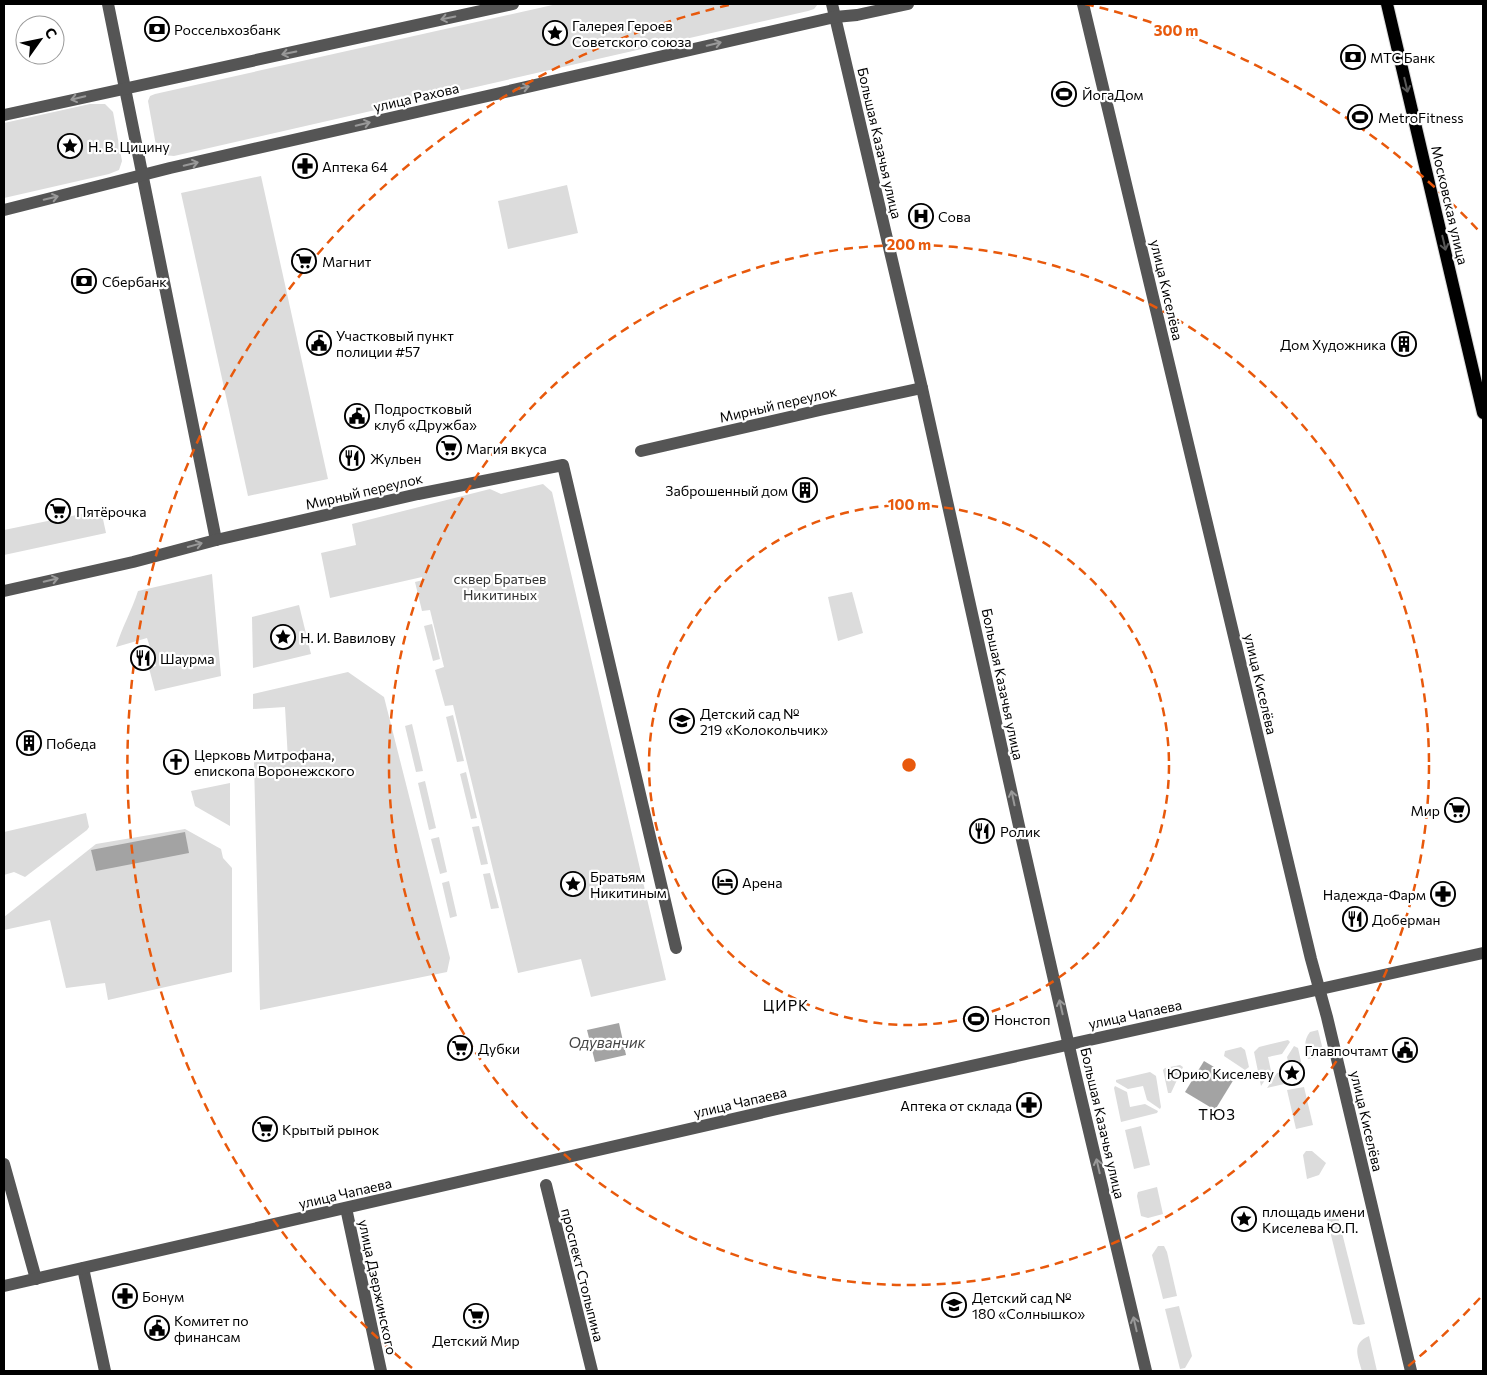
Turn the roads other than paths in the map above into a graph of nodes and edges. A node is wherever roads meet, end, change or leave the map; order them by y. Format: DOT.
graph roads {
  1 [pos="108,4"];
  2 [pos="513,4"];
  3 [pos="832,4"];
  4 [pos="908,4"];
  5 [pos="1083,4"];
  6 [pos="1387,4"];
  7 [pos="835,17"];
  8 [pos="125,89"];
  9 [pos="4,115"];
  10 [pos="143,176"];
  11 [pos="4,210"];
  12 [pos="922,388"];
  13 [pos="1483,413"];
  14 [pos="641,451"];
  15 [pos="216,540"];
  16 [pos="4,590"];
  17 [pos="676,948"];
  18 [pos="1483,953"];
  19 [pos="1319,989"];
  20 [pos="1069,1044"];
  21 [pos="4,1164"];
  22 [pos="546,1185"];
  23 [pos="346,1208"];
  24 [pos="83,1268"];
  25 [pos="36,1279"];
  26 [pos="4,1286"];
  27 [pos="104,1371"];
  28 [pos="381,1371"];
  29 [pos="592,1371"];
  30 [pos="1146,1371"];
  31 [pos="1411,1371"];
  1 -- 8 [label="street"];
  2 -- 8 [label="street, one-way"];
  3 -- 7 [label="street, Большая Казачья улица"];
  4 -- 7 [label="street, улица Рахова"];
  5 -- 19 [label="street, улица Киселёва"];
  6 -- 13 [label="main road, Московская улица, one-way"];
  10 -- 7 [label="street, улица Рахова, one-way"];
  7 -- 12 [label="street, Большая Казачья улица"];
  8 -- 9 [label="street, one-way"];
  8 -- 10 [label="street"];
  11 -- 10 [label="street, улица Рахова, one-way"];
  10 -- 15 [label="street"];
  12 -- 14 [label="street, Мирный переулок"];
  20 -- 12 [label="street, Большая Казачья улица, one-way"];
  16 -- 15 [label="street, Мирный переулок, one-way"];
  15 -- 17 [label="street, Мирный переулок"];
  18 -- 19 [label="street, улица Чапаева"];
  19 -- 20 [label="street, улица Чапаева"];
  19 -- 31 [label="street, улица Киселёва"];
  20 -- 23 [label="street, улица Чапаева"];
  30 -- 20 [label="street, Большая Казачья улица, one-way"];
  21 -- 25 [label="street"];
  22 -- 29 [label="street, проспект Столыпина"];
  23 -- 24 [label="street, улица Чапаева"];
  23 -- 28 [label="street, улица Дзержинского"];
  24 -- 25 [label="street, улица Чапаева"];
  24 -- 27 [label="street"];
  25 -- 26 [label="street, улица Чапаева"];
}
